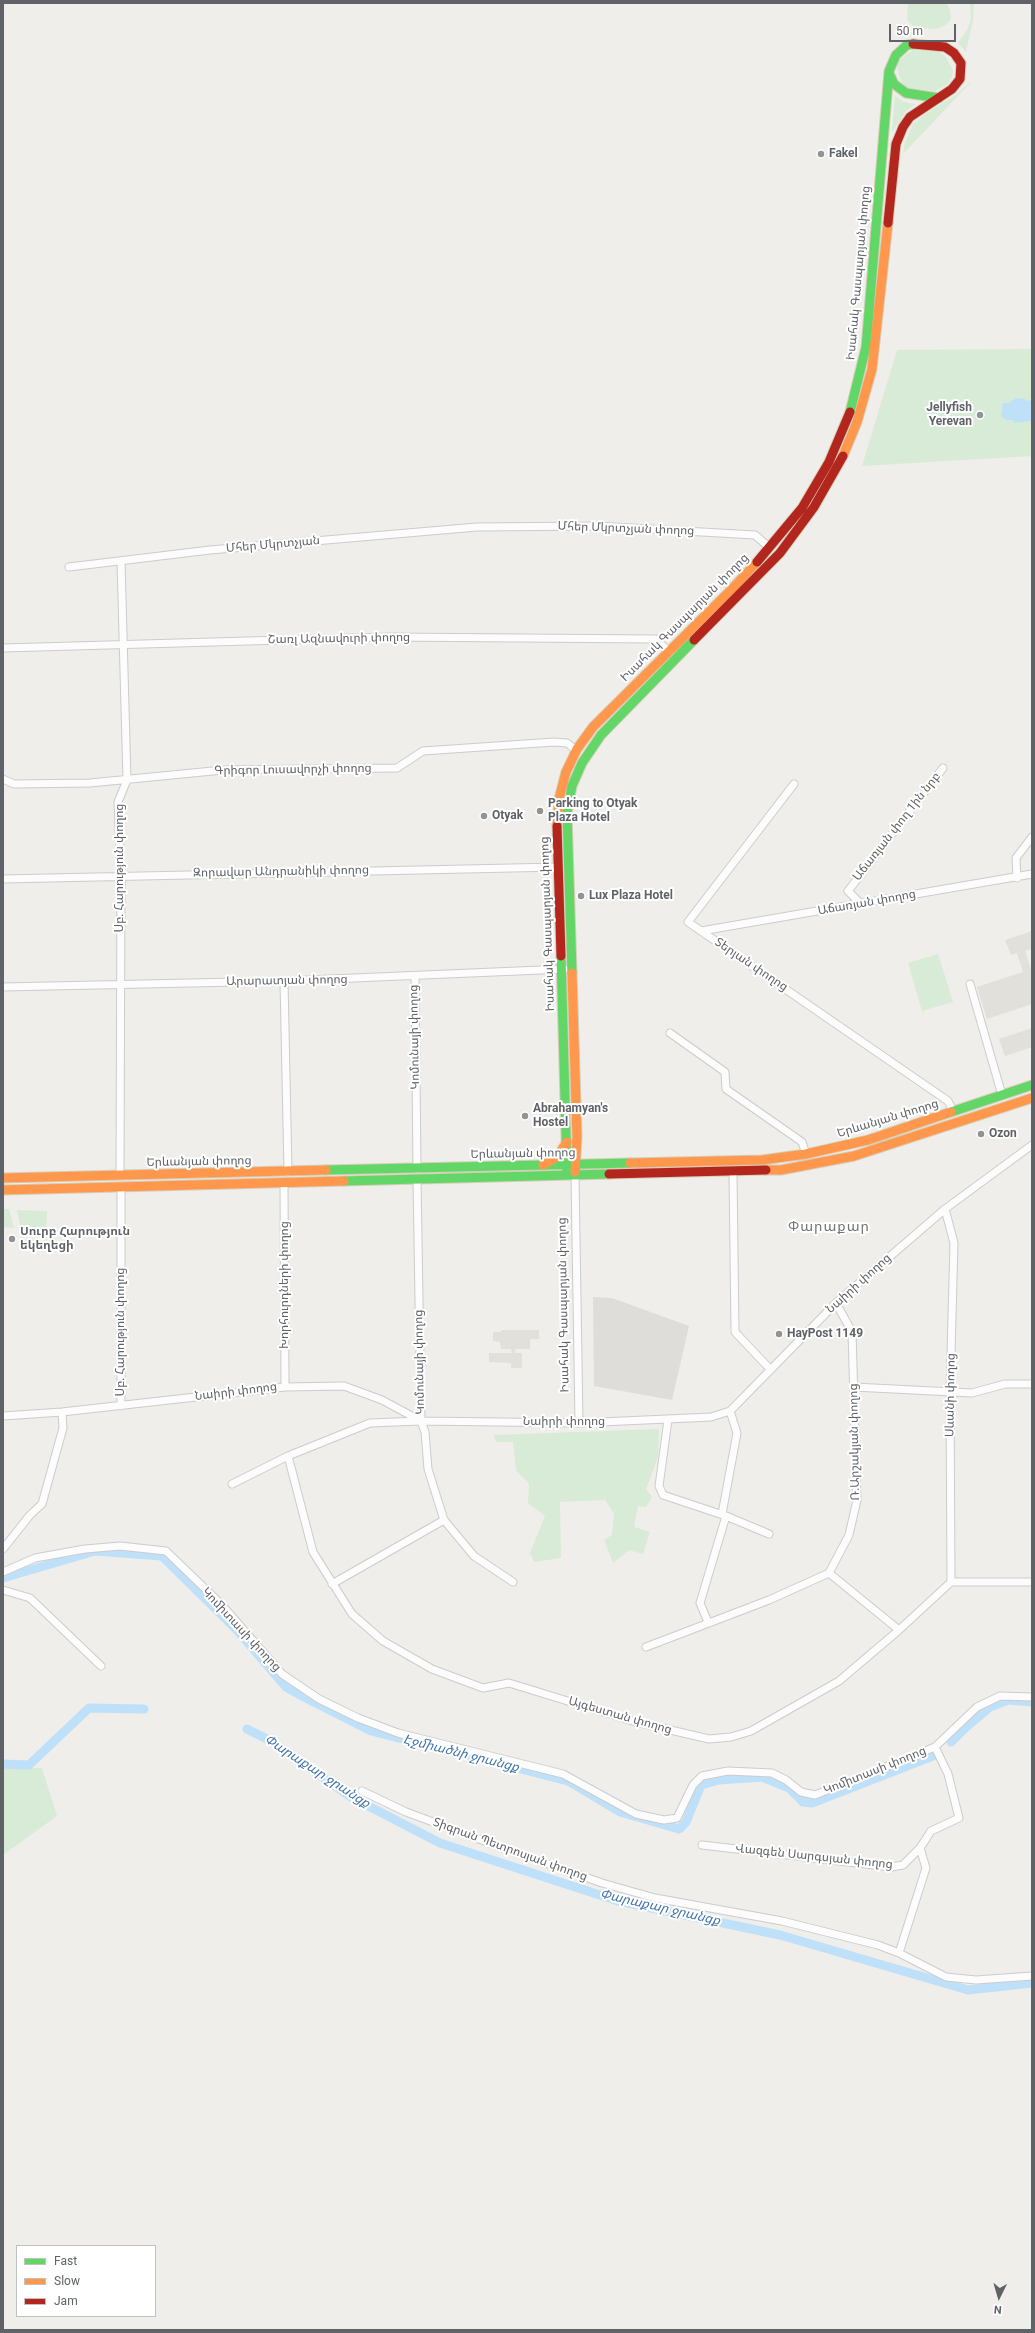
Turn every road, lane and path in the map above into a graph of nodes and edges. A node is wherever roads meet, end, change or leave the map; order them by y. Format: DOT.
graph roads {
  1 [pos="889,71"];
  2 [pos="939,98"];
  3 [pos="477,527"];
  4 [pos="770,548"];
  5 [pos="121,562"];
  6 [pos="69,567"];
  7 [pos="125,643"];
  8 [pos="3,648"];
  9 [pos="670,652"];
  10 [pos="576,750"];
  11 [pos="943,768"];
  12 [pos="3,779"];
  13 [pos="127,780"];
  14 [pos="794,784"];
  15 [pos="1032,837"];
  16 [pos="558,867"];
  17 [pos="1032,874"];
  18 [pos="121,875"];
  19 [pos="1017,878"];
  20 [pos="3,879"];
  21 [pos="861,904"];
  22 [pos="701,931"];
  23 [pos="562,969"];
  24 [pos="572,969"];
  25 [pos="414,977"];
  26 [pos="284,981"];
  27 [pos="120,984"];
  28 [pos="970,984"];
  29 [pos="3,987"];
  30 [pos="670,1033"];
  31 [pos="1032,1085"];
  32 [pos="1002,1095"];
  33 [pos="1032,1098"];
  34 [pos="953,1111"];
  35 [pos="567,1142"];
  36 [pos="1032,1145"];
  37 [pos="806,1154"];
  38 [pos="571,1165"];
  39 [pos="540,1166"];
  40 [pos="417,1169"];
  41 [pos="288,1172"];
  42 [pos="732,1173"];
  43 [pos="120,1175"];
  44 [pos="571,1175"];
  45 [pos="3,1178"];
  46 [pos="417,1179"];
  47 [pos="284,1182"];
  48 [pos="121,1187"];
  49 [pos="3,1190"];
  50 [pos="945,1209"];
  51 [pos="836,1303"];
  52 [pos="770,1369"];
  53 [pos="1032,1384"];
  54 [pos="285,1386"];
  55 [pos="854,1386"];
  56 [pos="950,1391"];
  57 [pos="122,1406"];
  58 [pos="730,1411"];
  59 [pos="62,1412"];
  60 [pos="3,1416"];
  61 [pos="668,1420"];
  62 [pos="421,1421"];
  63 [pos="579,1423"];
  64 [pos="288,1456"];
  65 [pos="232,1484"];
  66 [pos="724,1515"];
  67 [pos="444,1520"];
  68 [pos="769,1534"];
  69 [pos="3,1548"];
  70 [pos="3,1572"];
  71 [pos="829,1573"];
  72 [pos="513,1582"];
  73 [pos="951,1582"];
  74 [pos="1032,1582"];
  75 [pos="332,1584"];
  76 [pos="3,1590"];
  77 [pos="708,1622"];
  78 [pos="899,1630"];
  79 [pos="646,1647"];
  80 [pos="101,1666"];
  81 [pos="1032,1697"];
  82 [pos="935,1747"];
  83 [pos="362,1791"];
  84 [pos="702,1845"];
  85 [pos="920,1848"];
  86 [pos="899,1953"];
  87 [pos="1032,1976"];
  1 -- 2 [label="main road"];
  1 -- 2 [label="main road, Իսահակ Գասպարյան փողոց"];
  1 -- 4 [label="main road, Իսահակ Գասպարյան փողոց"];
  2 -- 24 [label="main road, Իսահակ Գասպարյան փողոց"];
  3 -- 4 [label="street, Մհեր Մկրտչյան փողոց"];
  3 -- 5 [label="street, Մհեր Մկրտչյան"];
  4 -- 9 [label="main road, Իսահակ Գասպարյան փողոց"];
  5 -- 6 [label="street, Մհեր Մկրտչյան"];
  5 -- 7 [label="street, Սբ. Հարություն փողոց"];
  7 -- 8 [label="street, Շառլ Ազնավուրի փողոց"];
  7 -- 9 [label="street, Շառլ Ազնավուրի փողոց"];
  7 -- 13 [label="street, Սբ. Հարություն փողոց"];
  9 -- 10 [label="main road, Իսահակ Գասպարյան փողոց"];
  10 -- 13 [label="street, Գրիգոր Լուսավորչի փողոց"];
  10 -- 16 [label="main road, Իսահակ Գասպարյան փողոց"];
  11 -- 21 [label="street, Աճառյան փող 1ին նրբ"];
  12 -- 13 [label="street, Գրիգոր Լուսավորչի փողոց"];
  13 -- 18 [label="street, Սբ. Հարություն փողոց"];
  14 -- 22 [label="street, Տերյան փողոց"];
  15 -- 19 [label="street"];
  16 -- 18 [label="street, Զորավար Անդրանիկի փողոց"];
  16 -- 23 [label="main road, Իսահակ Գասպարյան փողոց"];
  17 -- 19 [label="street, Աճառյան փողոց"];
  18 -- 20 [label="street, Զորավար Անդրանիկի փողոց"];
  18 -- 27 [label="street, Սբ. Հարություն փողոց"];
  19 -- 21 [label="street, Աճառյան փողոց"];
  21 -- 22 [label="street, Աճառյան փողոց"];
  22 -- 34 [label="street, Տերյան փողոց"];
  23 -- 24 [label="street, Արարատյան փողոց"];
  23 -- 25 [label="street, Արարատյան փողոց"];
  23 -- 35 [label="main road, Իսահակ Գասպարյան փողոց"];
  24 -- 38 [label="main road, Իսահակ Գասպարյան փողոց"];
  25 -- 26 [label="street, Արարատյան փողոց"];
  25 -- 40 [label="street, Կոմունայի փողոց"];
  26 -- 27 [label="street, Արարատյան փողոց"];
  26 -- 41 [label="street"];
  27 -- 29 [label="street, Արարատյան փողոց"];
  27 -- 43 [label="street, Սբ. Հարություն փողոց"];
  28 -- 32 [label="street"];
  30 -- 37 [label="street"];
  31 -- 32 [label="main road, Երևանյան փողոց"];
  32 -- 34 [label="main road, Երևանյան փողոց"];
  33 -- 42 [label="main road, Երևանյան փողոց"];
  34 -- 37 [label="main road, Երևանյան փողոց"];
  35 -- 38 [label="main road, Իսահակ Գասպարյան փողոց"];
  35 -- 39 [label="main road"];
  36 -- 50 [label="street, Նաիրի փողոց"];
  37 -- 38 [label="main road, Երևանյան փողոց"];
  38 -- 39 [label="main road, Երևանյան փողոց"];
  38 -- 44 [label="main road, Իսահակ Գասպարյան փողոց"];
  39 -- 40 [label="main road, Երևանյան փողոց"];
  40 -- 41 [label="main road, Երևանյան փողոց"];
  41 -- 43 [label="main road, Երևանյան փողոց"];
  42 -- 44 [label="main road, Երևանյան փողոց"];
  42 -- 52 [label="street"];
  43 -- 45 [label="main road, Երևանյան փողոց"];
  44 -- 46 [label="main road, Երևանյան փողոց"];
  44 -- 63 [label="street, Իսահակ Գասպարյան փողոց"];
  46 -- 47 [label="main road, Երևանյան փողոց"];
  46 -- 62 [label="street, Կոմունայի փողոց"];
  47 -- 48 [label="main road, Երևանյան փողոց"];
  47 -- 54 [label="street, Խորհուրդների փողոց"];
  48 -- 49 [label="main road, Երևանյան փողոց"];
  48 -- 57 [label="street, Սբ. Հարություն փողոց"];
  50 -- 51 [label="street, Նաիրի փողոց"];
  50 -- 56 [label="street, Սևանի փողոց"];
  51 -- 52 [label="street, Նաիրի փողոց"];
  51 -- 55 [label="street, Ռ.Արշակյան փողոց"];
  52 -- 58 [label="street, Նաիրի փողոց"];
  53 -- 56 [label="street"];
  54 -- 57 [label="street, Նաիրի փողոց"];
  54 -- 62 [label="street, Նաիրի փողոց"];
  55 -- 56 [label="street"];
  55 -- 71 [label="street, Ռ.Արշակյան փողոց"];
  56 -- 73 [label="street, Սևանի փողոց"];
  57 -- 59 [label="street, Նաիրի փողոց"];
  58 -- 61 [label="street, Նաիրի փողոց"];
  58 -- 66 [label="street"];
  59 -- 60 [label="street, Նաիրի փողոց"];
  59 -- 69 [label="street"];
  61 -- 63 [label="street, Նաիրի փողոց"];
  61 -- 66 [label="street"];
  62 -- 63 [label="street, Նաիրի փողոց"];
  62 -- 64 [label="street"];
  62 -- 67 [label="street, Կոմունայի փողոց"];
  64 -- 65 [label="street"];
  64 -- 75 [label="street, Այգեստան փողոց"];
  66 -- 68 [label="street"];
  66 -- 77 [label="street"];
  67 -- 72 [label="street, Կոմունայի փողոց"];
  67 -- 75 [label="street"];
  70 -- 82 [label="street, Կոմիտասի փողոց"];
  71 -- 77 [label="street"];
  71 -- 78 [label="street"];
  73 -- 74 [label="street"];
  73 -- 78 [label="street, Այգեստան փողոց"];
  75 -- 78 [label="street, Այգեստան փողոց"];
  76 -- 80 [label="street"];
  77 -- 79 [label="street"];
  81 -- 82 [label="street, Կոմիտասի փողոց"];
  82 -- 85 [label="street, Վազգեն Սարգսյան փողոց"];
  83 -- 86 [label="street, Տիգրան Պետրոսյան փողոց"];
  84 -- 85 [label="street, Վազգեն Սարգսյան փողոց"];
  85 -- 86 [label="street"];
  86 -- 87 [label="street, Տիգրան Պետրոսյան փողոց"];
}
